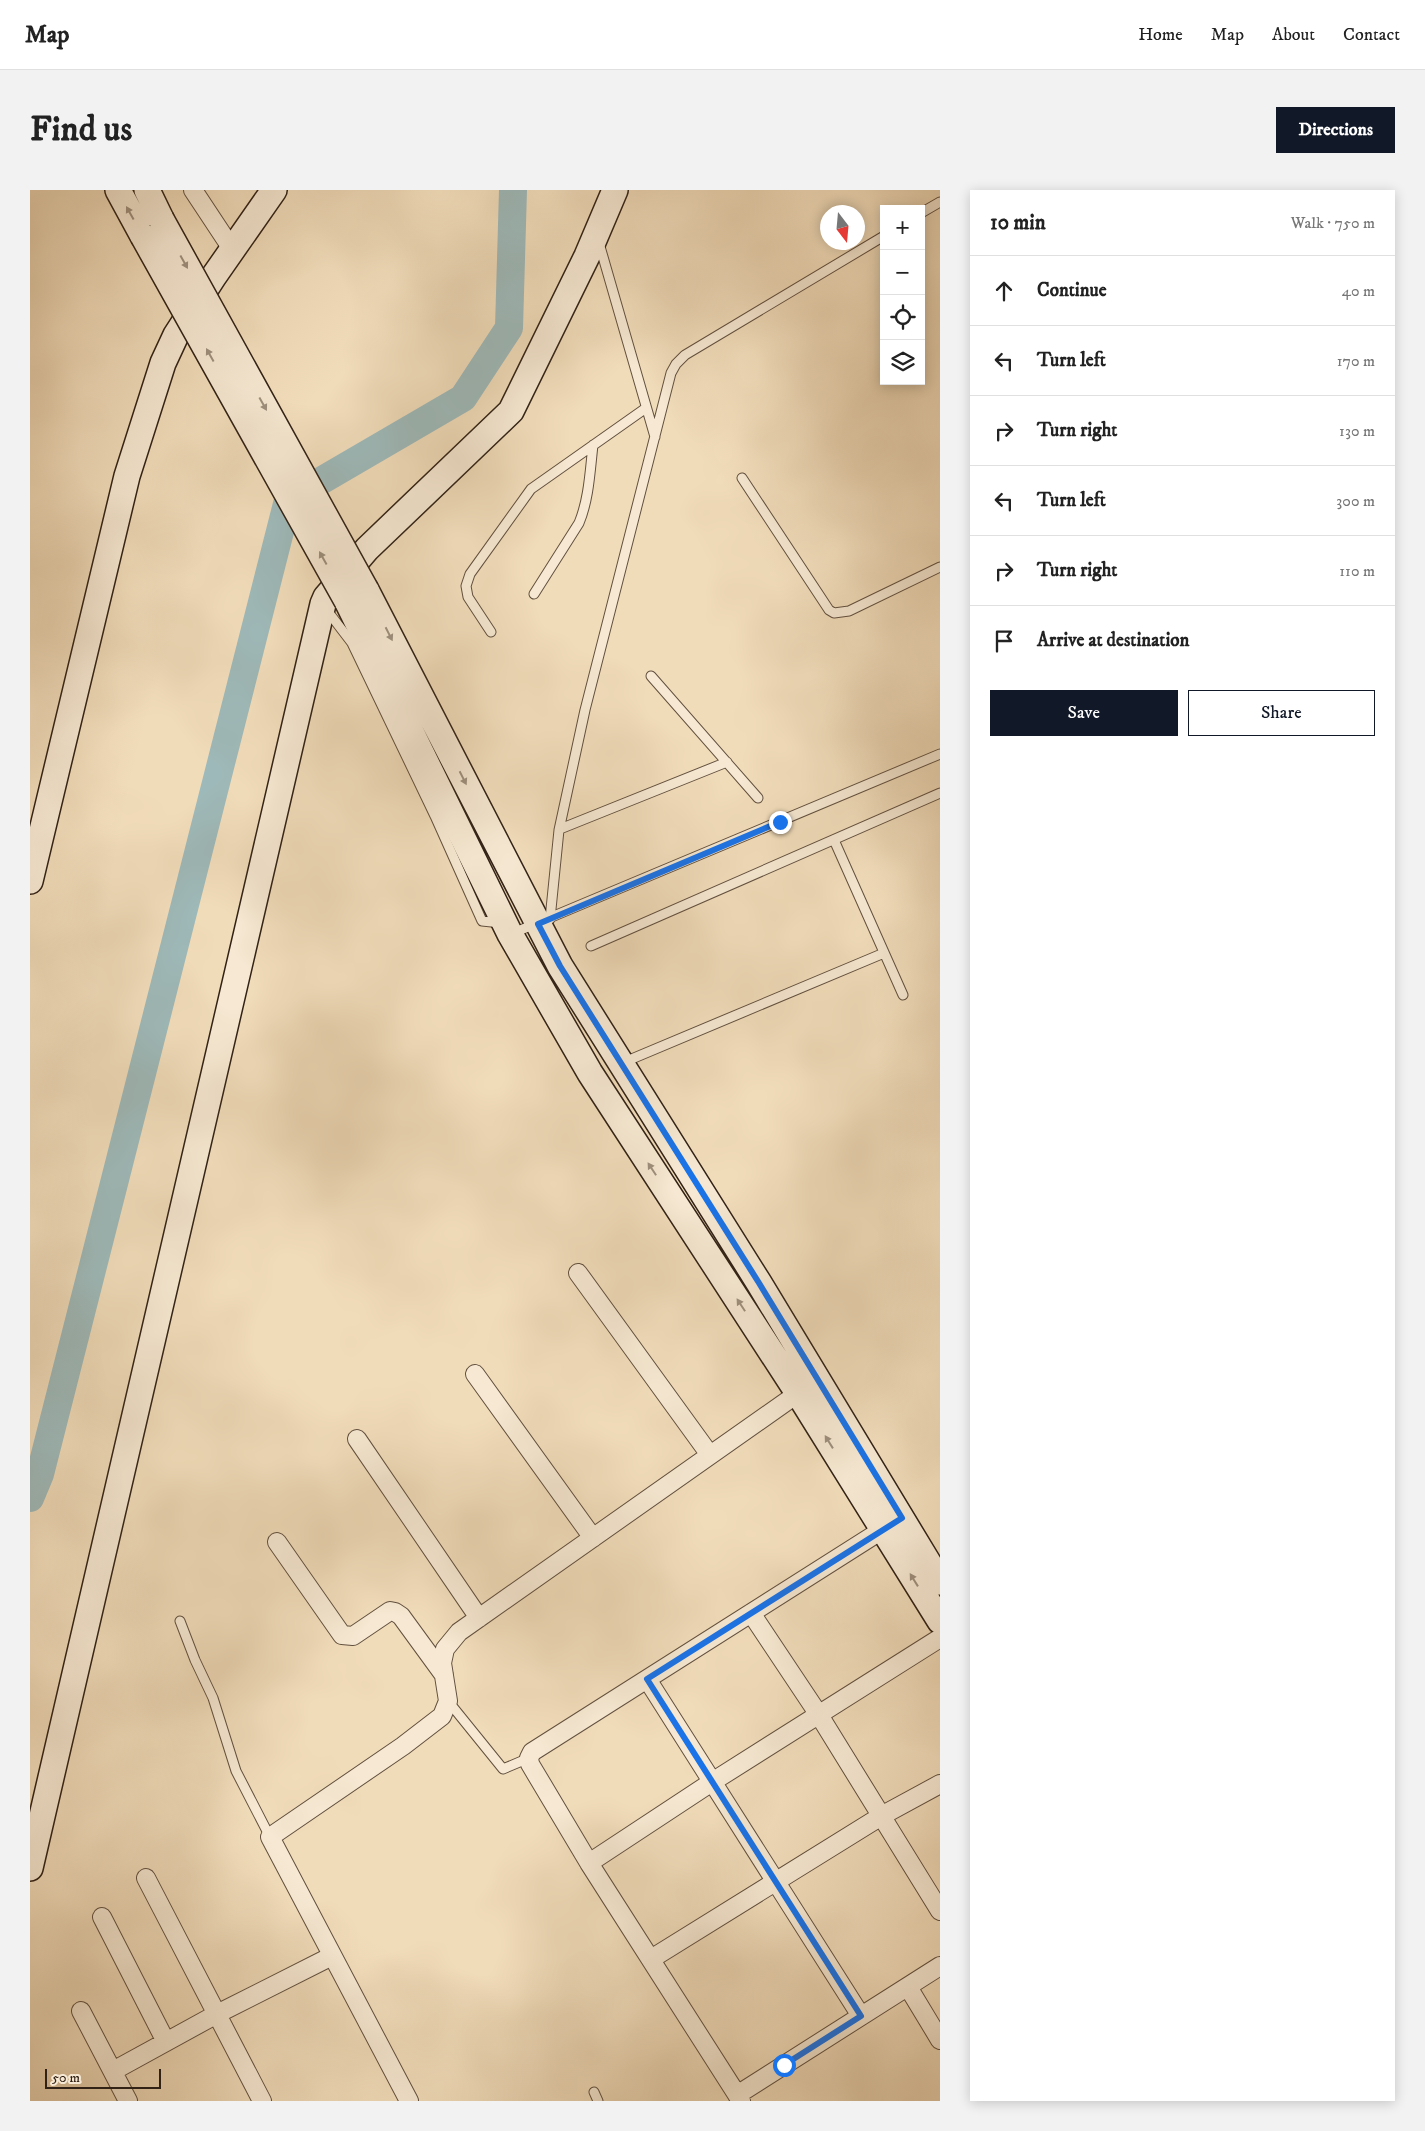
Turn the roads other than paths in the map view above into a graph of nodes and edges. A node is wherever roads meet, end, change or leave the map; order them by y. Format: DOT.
graph roads {
  1 [pos="118,190"];
  2 [pos="147,190"];
  3 [pos="193,190"];
  4 [pos="274,190"];
  5 [pos="615,190"];
  6 [pos="940,202"];
  7 [pos="925,211"];
  8 [pos="152,228"];
  9 [pos="596,235"];
  10 [pos="880,238"];
  11 [pos="232,249"];
  12 [pos="646,408"];
  13 [pos="655,438"];
  14 [pos="594,445"];
  15 [pos="742,478"];
  16 [pos="940,567"];
  17 [pos="534,594"];
  18 [pos="357,596"];
  19 [pos="323,604"];
  20 [pos="491,632"];
  21 [pos="651,676"];
  22 [pos="940,754"];
  23 [pos="728,762"];
  24 [pos="940,793"];
  25 [pos="758,798"];
  26 [pos="560,829"];
  27 [pos="834,840"];
  28 [pos="30,881"];
  29 [pos="544,922"];
  30 [pos="507,929"];
  31 [pos="591,946"];
  32 [pos="884,953"];
  33 [pos="904,995"];
  34 [pos="621,1063"];
  35 [pos="578,1274"];
  36 [pos="475,1374"];
  37 [pos="808,1386"];
  38 [pos="357,1439"];
  39 [pos="710,1455"];
  40 [pos="893,1524"];
  41 [pos="593,1538"];
  42 [pos="277,1542"];
  43 [pos="940,1582"];
  44 [pos="751,1613"];
  45 [pos="479,1618"];
  46 [pos="180,1621"];
  47 [pos="940,1621"];
  48 [pos="940,1638"];
  49 [pos="444,1676"];
  50 [pos="647,1679"];
  51 [pos="448,1701"];
  52 [pos="819,1715"];
  53 [pos="529,1758"];
  54 [pos="712,1782"];
  55 [pos="940,1784"];
  56 [pos="883,1815"];
  57 [pos="270,1837"];
  58 [pos="589,1863"];
  59 [pos="30,1868"];
  60 [pos="146,1878"];
  61 [pos="776,1881"];
  62 [pos="940,1911"];
  63 [pos="102,1917"];
  64 [pos="332,1956"];
  65 [pos="651,1959"];
  66 [pos="940,1966"];
  67 [pos="908,1986"];
  68 [pos="82,2011"];
  69 [pos="217,2014"];
  70 [pos="861,2016"];
  71 [pos="940,2040"];
  72 [pos="166,2042"];
  73 [pos="113,2071"];
  74 [pos="594,2092"];
  75 [pos="739,2098"];
  76 [pos="128,2101"];
  77 [pos="262,2101"];
  78 [pos="409,2101"];
  79 [pos="598,2101"];
  8 -- 1 [label="street, one-way"];
  2 -- 8 [label="street"];
  3 -- 11 [label="street"];
  4 -- 11 [label="street"];
  5 -- 9 [label="street"];
  6 -- 7 [label="lane"];
  8 -- 18 [label="street, bridge"];
  9 -- 12 [label="lane"];
  9 -- 19 [label="street"];
  10 -- 13 [label="lane"];
  11 -- 28 [label="street"];
  12 -- 13 [label="lane"];
  12 -- 14 [label="lane"];
  13 -- 26 [label="lane"];
  14 -- 17 [label="lane"];
  14 -- 20 [label="lane"];
  15 -- 16 [label="lane"];
  18 -- 29 [label="street, one-way"];
  18 -- 30 [label="street"];
  19 -- 30 [label="lane"];
  19 -- 59 [label="street"];
  21 -- 23 [label="lane"];
  22 -- 29 [label="lane"];
  23 -- 25 [label="lane"];
  23 -- 26 [label="lane"];
  24 -- 27 [label="lane"];
  26 -- 29 [label="lane"];
  27 -- 31 [label="lane"];
  27 -- 32 [label="lane"];
  29 -- 30 [label="lane"];
  29 -- 34 [label="street"];
  37 -- 30 [label="street, one-way"];
  32 -- 33 [label="lane"];
  32 -- 34 [label="lane"];
  34 -- 37 [label="street"];
  35 -- 39 [label="street"];
  36 -- 41 [label="street"];
  37 -- 39 [label="street"];
  37 -- 40 [label="street"];
  38 -- 45 [label="street"];
  39 -- 41 [label="street"];
  40 -- 43 [label="street"];
  40 -- 44 [label="street"];
  47 -- 40 [label="street, one-way"];
  41 -- 45 [label="street"];
  42 -- 49 [label="street"];
  44 -- 50 [label="street"];
  44 -- 52 [label="street"];
  45 -- 49 [label="street"];
  46 -- 57 [label="lane"];
  48 -- 52 [label="street"];
  49 -- 51 [label="street"];
  50 -- 53 [label="street"];
  50 -- 54 [label="street"];
  51 -- 53 [label="lane"];
  51 -- 57 [label="street"];
  52 -- 54 [label="street"];
  52 -- 56 [label="street"];
  53 -- 58 [label="street"];
  54 -- 58 [label="street"];
  54 -- 61 [label="street"];
  55 -- 56 [label="street"];
  56 -- 61 [label="street"];
  56 -- 62 [label="street"];
  57 -- 64 [label="street"];
  58 -- 65 [label="street"];
  60 -- 69 [label="street"];
  61 -- 65 [label="street"];
  61 -- 70 [label="street"];
  63 -- 72 [label="street"];
  64 -- 69 [label="street"];
  64 -- 78 [label="street"];
  65 -- 75 [label="street"];
  66 -- 67 [label="street"];
  67 -- 70 [label="street"];
  67 -- 71 [label="street"];
  68 -- 73 [label="street"];
  69 -- 72 [label="street"];
  69 -- 77 [label="street"];
  70 -- 75 [label="street"];
  72 -- 73 [label="street"];
  73 -- 76 [label="street"];
  74 -- 79 [label="lane"];
}
